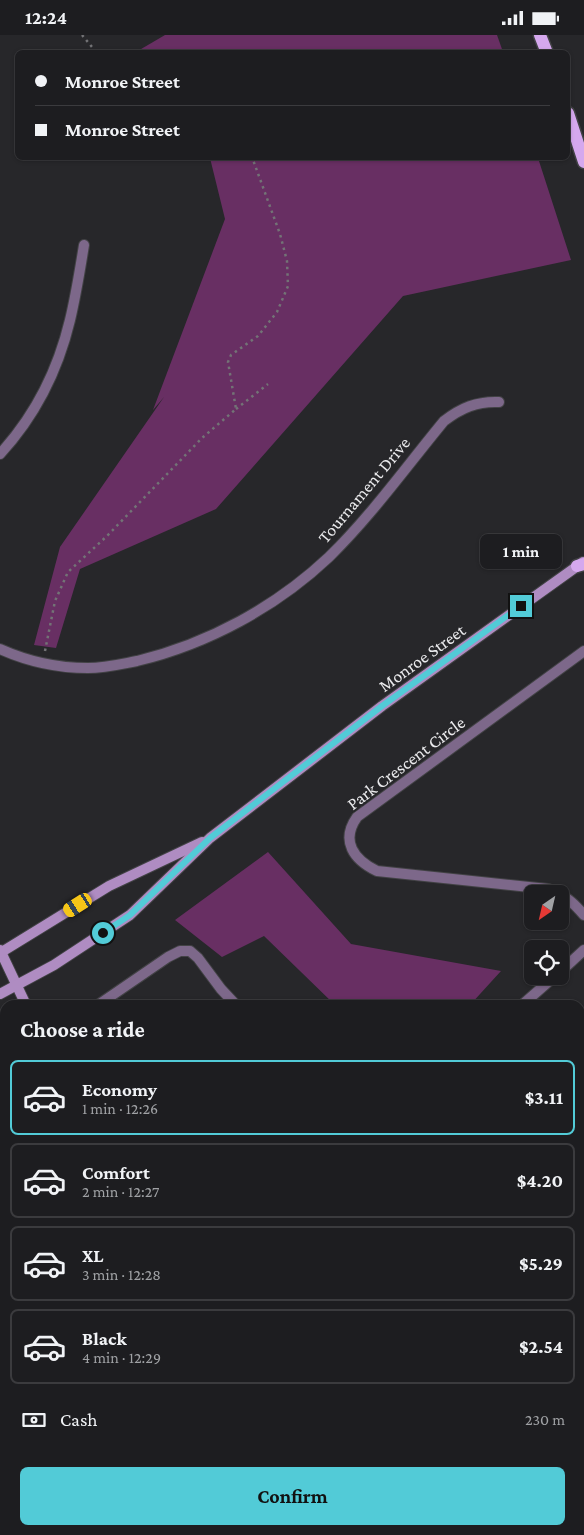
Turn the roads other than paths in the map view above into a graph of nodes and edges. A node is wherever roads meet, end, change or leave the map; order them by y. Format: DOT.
graph roads {
  1 [pos="540,35"];
  2 [pos="546,50"];
  3 [pos="570,119"];
  4 [pos="584,162"];
  5 [pos="84,245"];
  6 [pos="499,403"];
  7 [pos="0,454"];
  8 [pos="582,564"];
  9 [pos="0,649"];
  10 [pos="584,651"];
  11 [pos="210,838"];
  12 [pos="584,915"];
  13 [pos="584,950"];
  14 [pos="0,952"];
  15 [pos="569,963"];
  16 [pos="545,985"];
  17 [pos="17,986"];
  18 [pos="0,994"];
  19 [pos="24,1000"];
  20 [pos="105,1000"];
  21 [pos="231,1000"];
  22 [pos="528,1000"];
  1 -- 2 [label="main road"];
  3 -- 4 [label="main road"];
  5 -- 7 [label="street"];
  6 -- 9 [label="street, Tournament Drive"];
  8 -- 11 [label="main road, Monroe Street"];
  10 -- 12 [label="street, Park Crescent Circle"];
  11 -- 14 [label="main road, Monroe Street"];
  11 -- 17 [label="main road, Monroe Street"];
  13 -- 15 [label="street"];
  14 -- 17 [label="main road"];
  16 -- 22 [label="street"];
  17 -- 18 [label="main road, Monroe Street"];
  17 -- 19 [label="main road"];
  20 -- 21 [label="street"];
}
